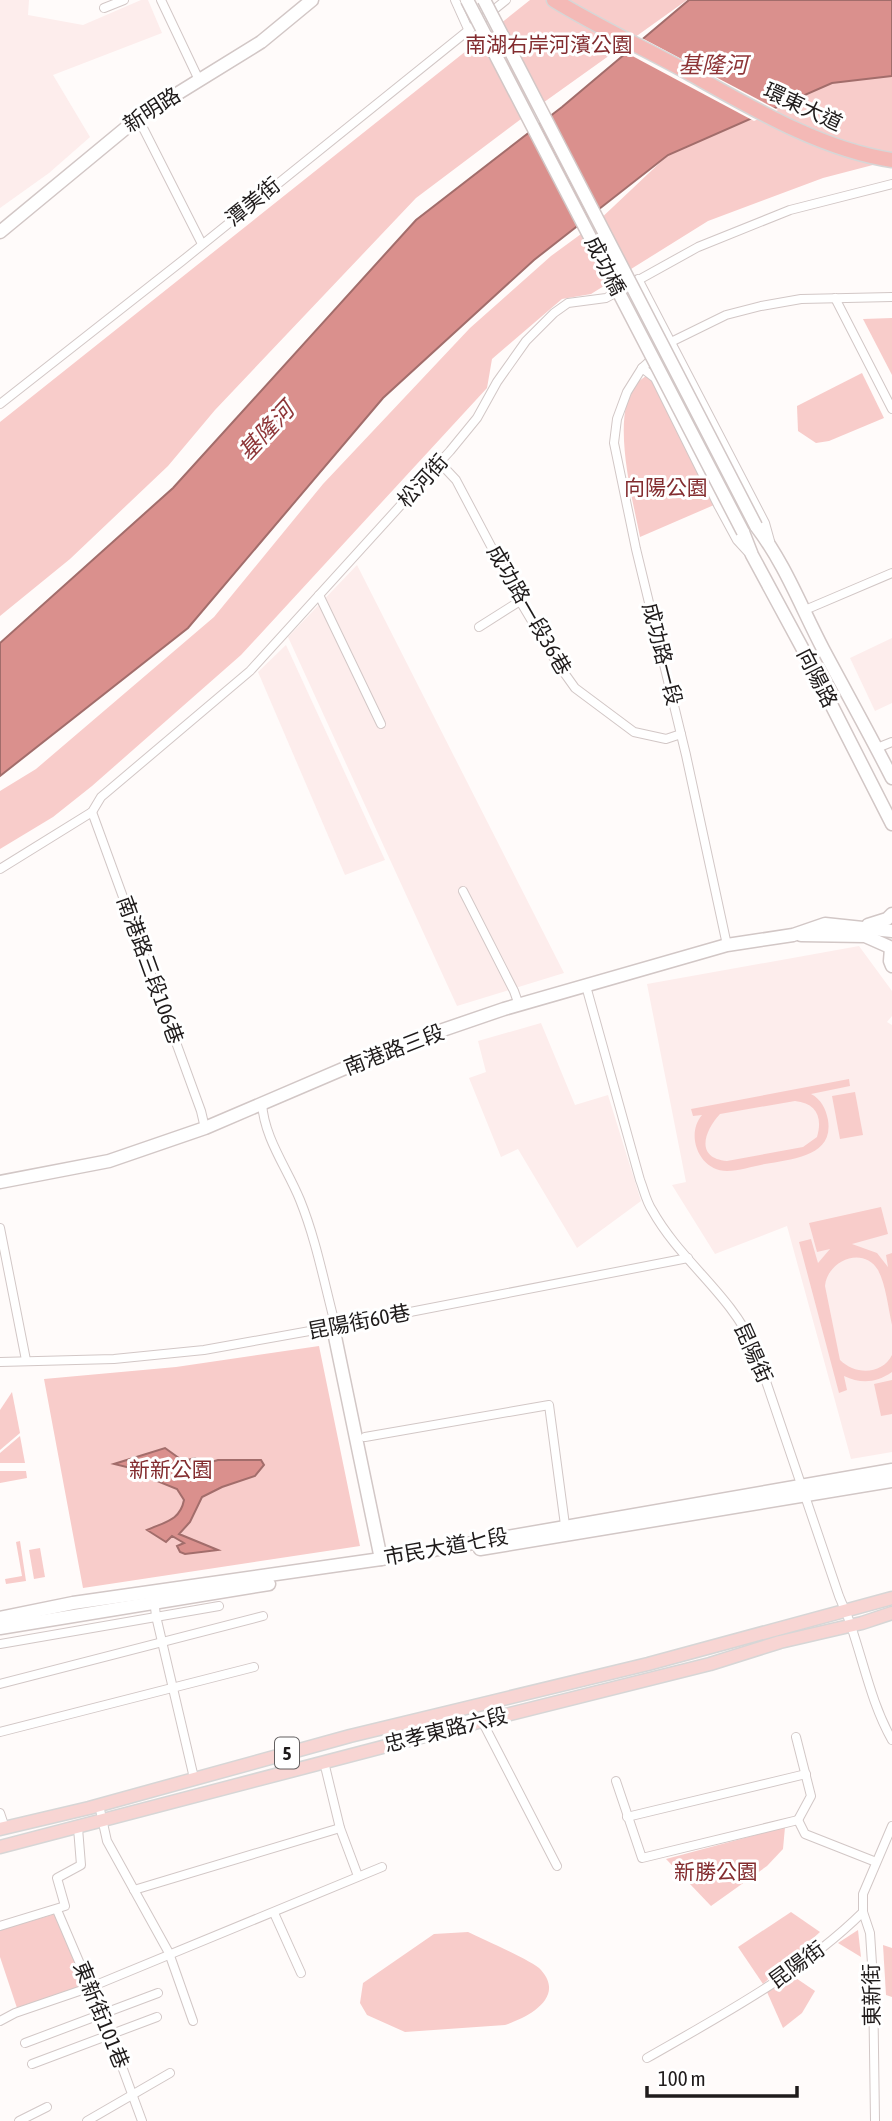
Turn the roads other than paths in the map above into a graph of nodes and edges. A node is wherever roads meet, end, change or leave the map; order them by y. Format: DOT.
graph roads {
  1 [pos="124,0"];
  2 [pos="161,0"];
  3 [pos="312,0"];
  4 [pos="455,0"];
  5 [pos="467,0"];
  6 [pos="484,0"];
  7 [pos="555,0"];
  8 [pos="500,2"];
  9 [pos="104,8"];
  10 [pos="469,31"];
  11 [pos="199,80"];
  12 [pos="138,117"];
  13 [pos="892,159"];
  14 [pos="892,184"];
  15 [pos="0,232"];
  16 [pos="202,244"];
  17 [pos="638,279"];
  18 [pos="892,297"];
  19 [pos="835,298"];
  20 [pos="671,342"];
  21 [pos="642,368"];
  22 [pos="0,404"];
  23 [pos="892,409"];
  24 [pos="440,463"];
  25 [pos="756,526"];
  26 [pos="743,532"];
  27 [pos="772,547"];
  28 [pos="752,555"];
  29 [pos="892,573"];
  30 [pos="319,595"];
  31 [pos="520,601"];
  32 [pos="805,610"];
  33 [pos="478,627"];
  34 [pos="381,724"];
  35 [pos="681,734"];
  36 [pos="892,742"];
  37 [pos="877,748"];
  38 [pos="892,778"];
  39 [pos="92,812"];
  40 [pos="892,824"];
  41 [pos="0,869"];
  42 [pos="463,891"];
  43 [pos="892,914"];
  44 [pos="864,926"];
  45 [pos="892,931"];
  46 [pos="793,935"];
  47 [pos="727,944"];
  48 [pos="891,948"];
  49 [pos="892,966"];
  50 [pos="586,986"];
  51 [pos="519,1005"];
  52 [pos="262,1103"];
  53 [pos="205,1128"];
  54 [pos="0,1182"];
  55 [pos="0,1228"];
  56 [pos="688,1258"];
  57 [pos="333,1327"];
  58 [pos="26,1360"];
  59 [pos="0,1362"];
  60 [pos="365,1437"];
  61 [pos="892,1470"];
  62 [pos="892,1481"];
  63 [pos="804,1490"];
  64 [pos="565,1525"];
  65 [pos="381,1559"];
  66 [pos="892,1598"];
  67 [pos="155,1604"];
  68 [pos="219,1606"];
  69 [pos="845,1611"];
  70 [pos="892,1613"];
  71 [pos="263,1616"];
  72 [pos="0,1618"];
  73 [pos="851,1624"];
  74 [pos="0,1628"];
  75 [pos="162,1642"];
  76 [pos="0,1644"];
  77 [pos="254,1667"];
  78 [pos="0,1684"];
  79 [pos="173,1687"];
  80 [pos="482,1721"];
  81 [pos="0,1732"];
  82 [pos="796,1737"];
  83 [pos="892,1740"];
  84 [pos="324,1762"];
  85 [pos="806,1774"];
  86 [pos="194,1778"];
  87 [pos="616,1781"];
  88 [pos="99,1804"];
  89 [pos="0,1813"];
  90 [pos="627,1816"];
  91 [pos="103,1820"];
  92 [pos="798,1820"];
  93 [pos="892,1826"];
  94 [pos="78,1828"];
  95 [pos="340,1828"];
  96 [pos="2,1829"];
  97 [pos="0,1847"];
  98 [pos="876,1862"];
  99 [pos="557,1866"];
  100 [pos="382,1867"];
  101 [pos="358,1876"];
  102 [pos="134,1890"];
  103 [pos="57,1910"];
  104 [pos="863,1912"];
  105 [pos="274,1913"];
  106 [pos="0,1926"];
  107 [pos="169,1953"];
  108 [pos="302,1973"];
  109 [pos="90,1987"];
  110 [pos="158,1993"];
  111 [pos="102,2014"];
  112 [pos="157,2017"];
  113 [pos="0,2021"];
  114 [pos="193,2021"];
  115 [pos="110,2034"];
  116 [pos="25,2043"];
  117 [pos="647,2058"];
  118 [pos="32,2064"];
  119 [pos="170,2073"];
  120 [pos="132,2093"];
  121 [pos="47,2107"];
  122 [pos="19,2121"];
  123 [pos="87,2121"];
  124 [pos="142,2121"];
  125 [pos="875,2121"];
  1 -- 9 [label="street"];
  2 -- 11 [label="street"];
  3 -- 11 [label="main road, 新明路"];
  4 -- 10 [label="street"];
  5 -- 26 [label="main road, 成功橋, bridge"];
  6 -- 25 [label="main road, 成功橋, bridge"];
  7 -- 13 [label="highway, 環東大道"];
  8 -- 10 [label="street, 潭美街"];
  10 -- 16 [label="street, 潭美街"];
  11 -- 12 [label="main road, 新明路"];
  12 -- 15 [label="main road, 新明路"];
  12 -- 16 [label="street"];
  14 -- 17 [label="street, 松河街"];
  16 -- 22 [label="street, 潭美街"];
  17 -- 20 [label="street"];
  17 -- 24 [label="street, 松河街"];
  18 -- 19 [label="street, 成功路一段"];
  19 -- 20 [label="street, 成功路一段"];
  19 -- 23 [label="street"];
  20 -- 21 [label="street, 成功路一段"];
  20 -- 27 [label="street"];
  21 -- 28 [label="street"];
  21 -- 35 [label="street, 成功路一段"];
  24 -- 30 [label="street, 松河街"];
  24 -- 31 [label="street, 成功路一段36巷"];
  25 -- 27 [label="main road, 向陽路"];
  26 -- 28 [label="main road, 向陽路"];
  27 -- 32 [label="main road, 向陽路"];
  28 -- 40 [label="main road, 向陽路"];
  29 -- 32 [label="street"];
  30 -- 34 [label="street"];
  30 -- 39 [label="street, 松河街"];
  31 -- 33 [label="street"];
  31 -- 35 [label="street, 成功路一段36巷"];
  32 -- 37 [label="main road, 向陽路"];
  35 -- 47 [label="street, 成功路一段"];
  36 -- 37 [label="street"];
  37 -- 38 [label="main road, 向陽路"];
  39 -- 41 [label="street, 松河街"];
  39 -- 53 [label="street, 南港路三段106巷"];
  42 -- 51 [label="street"];
  43 -- 44 [label="main road"];
  44 -- 45 [label="main road"];
  44 -- 46 [label="main road"];
  46 -- 47 [label="main road, 南港路三段"];
  46 -- 48 [label="main road"];
  47 -- 50 [label="main road, 南港路三段"];
  48 -- 49 [label="main road"];
  50 -- 51 [label="main road, 南港路三段"];
  50 -- 56 [label="street, 昆陽街"];
  51 -- 52 [label="main road, 南港路三段"];
  52 -- 53 [label="main road, 南港路三段"];
  52 -- 57 [label="street"];
  53 -- 54 [label="main road, 南港路三段"];
  55 -- 58 [label="street"];
  56 -- 57 [label="street, 昆陽街60巷"];
  56 -- 63 [label="street, 昆陽街"];
  57 -- 58 [label="street, 昆陽街60巷"];
  57 -- 65 [label="main road"];
  58 -- 59 [label="street, 昆陽街60巷"];
  60 -- 64 [label="street"];
  61 -- 63 [label="main road, 市民大道七段"];
  62 -- 63 [label="main road, 市民大道七段"];
  63 -- 64 [label="main road, 市民大道七段"];
  63 -- 67 [label="main road, 市民大道七段"];
  63 -- 69 [label="street, 昆陽街"];
  64 -- 65 [label="main road, 市民大道七段"];
  65 -- 67 [label="main road, 市民大道七段"];
  66 -- 69 [label="main road, 忠孝東路六段 / 5"];
  67 -- 68 [label="street"];
  67 -- 72 [label="main road, 市民大道七段"];
  67 -- 74 [label="main road, 市民大道七段"];
  67 -- 75 [label="street"];
  67 -- 76 [label="street"];
  69 -- 73 [label="street, 昆陽街"];
  69 -- 86 [label="main road, 忠孝東路六段 / 5"];
  70 -- 73 [label="main road, 忠孝東路六段 / 5"];
  71 -- 75 [label="street"];
  73 -- 80 [label="main road, 忠孝東路六段 / 5"];
  73 -- 83 [label="street, 昆陽街"];
  75 -- 78 [label="street"];
  75 -- 79 [label="street"];
  77 -- 79 [label="street"];
  79 -- 81 [label="street"];
  79 -- 86 [label="street"];
  80 -- 84 [label="main road, 忠孝東路六段 / 5"];
  80 -- 99 [label="street"];
  82 -- 85 [label="street"];
  84 -- 91 [label="main road, 忠孝東路六段 / 5"];
  84 -- 95 [label="street"];
  85 -- 90 [label="street"];
  85 -- 92 [label="street"];
  86 -- 88 [label="main road, 忠孝東路六段 / 5"];
  87 -- 90 [label="street"];
  88 -- 91 [label="street"];
  88 -- 96 [label="main road, 忠孝東路六段 / 5"];
  89 -- 96 [label="street"];
  90 -- 92 [label="street"];
  91 -- 94 [label="main road, 忠孝東路六段 / 5"];
  91 -- 102 [label="street"];
  92 -- 98 [label="street"];
  93 -- 98 [label="street"];
  94 -- 97 [label="main road, 忠孝東路六段 / 5"];
  94 -- 103 [label="street"];
  95 -- 101 [label="street"];
  95 -- 102 [label="street"];
  98 -- 104 [label="street"];
  100 -- 101 [label="street"];
  101 -- 105 [label="street"];
  102 -- 107 [label="street"];
  103 -- 106 [label="street"];
  103 -- 109 [label="street, 東新街101巷"];
  104 -- 117 [label="street, 昆陽街"];
  104 -- 125 [label="street, 東新街"];
  105 -- 107 [label="street"];
  105 -- 108 [label="street"];
  107 -- 109 [label="street"];
  107 -- 114 [label="street"];
  109 -- 111 [label="street, 東新街101巷"];
  109 -- 113 [label="street"];
  110 -- 111 [label="street"];
  111 -- 115 [label="street, 東新街101巷"];
  111 -- 116 [label="street"];
  112 -- 115 [label="street"];
  115 -- 118 [label="street"];
  115 -- 120 [label="street, 東新街101巷"];
  119 -- 120 [label="street"];
  120 -- 123 [label="street"];
  120 -- 124 [label="street, 東新街101巷"];
  121 -- 122 [label="street"];
}
